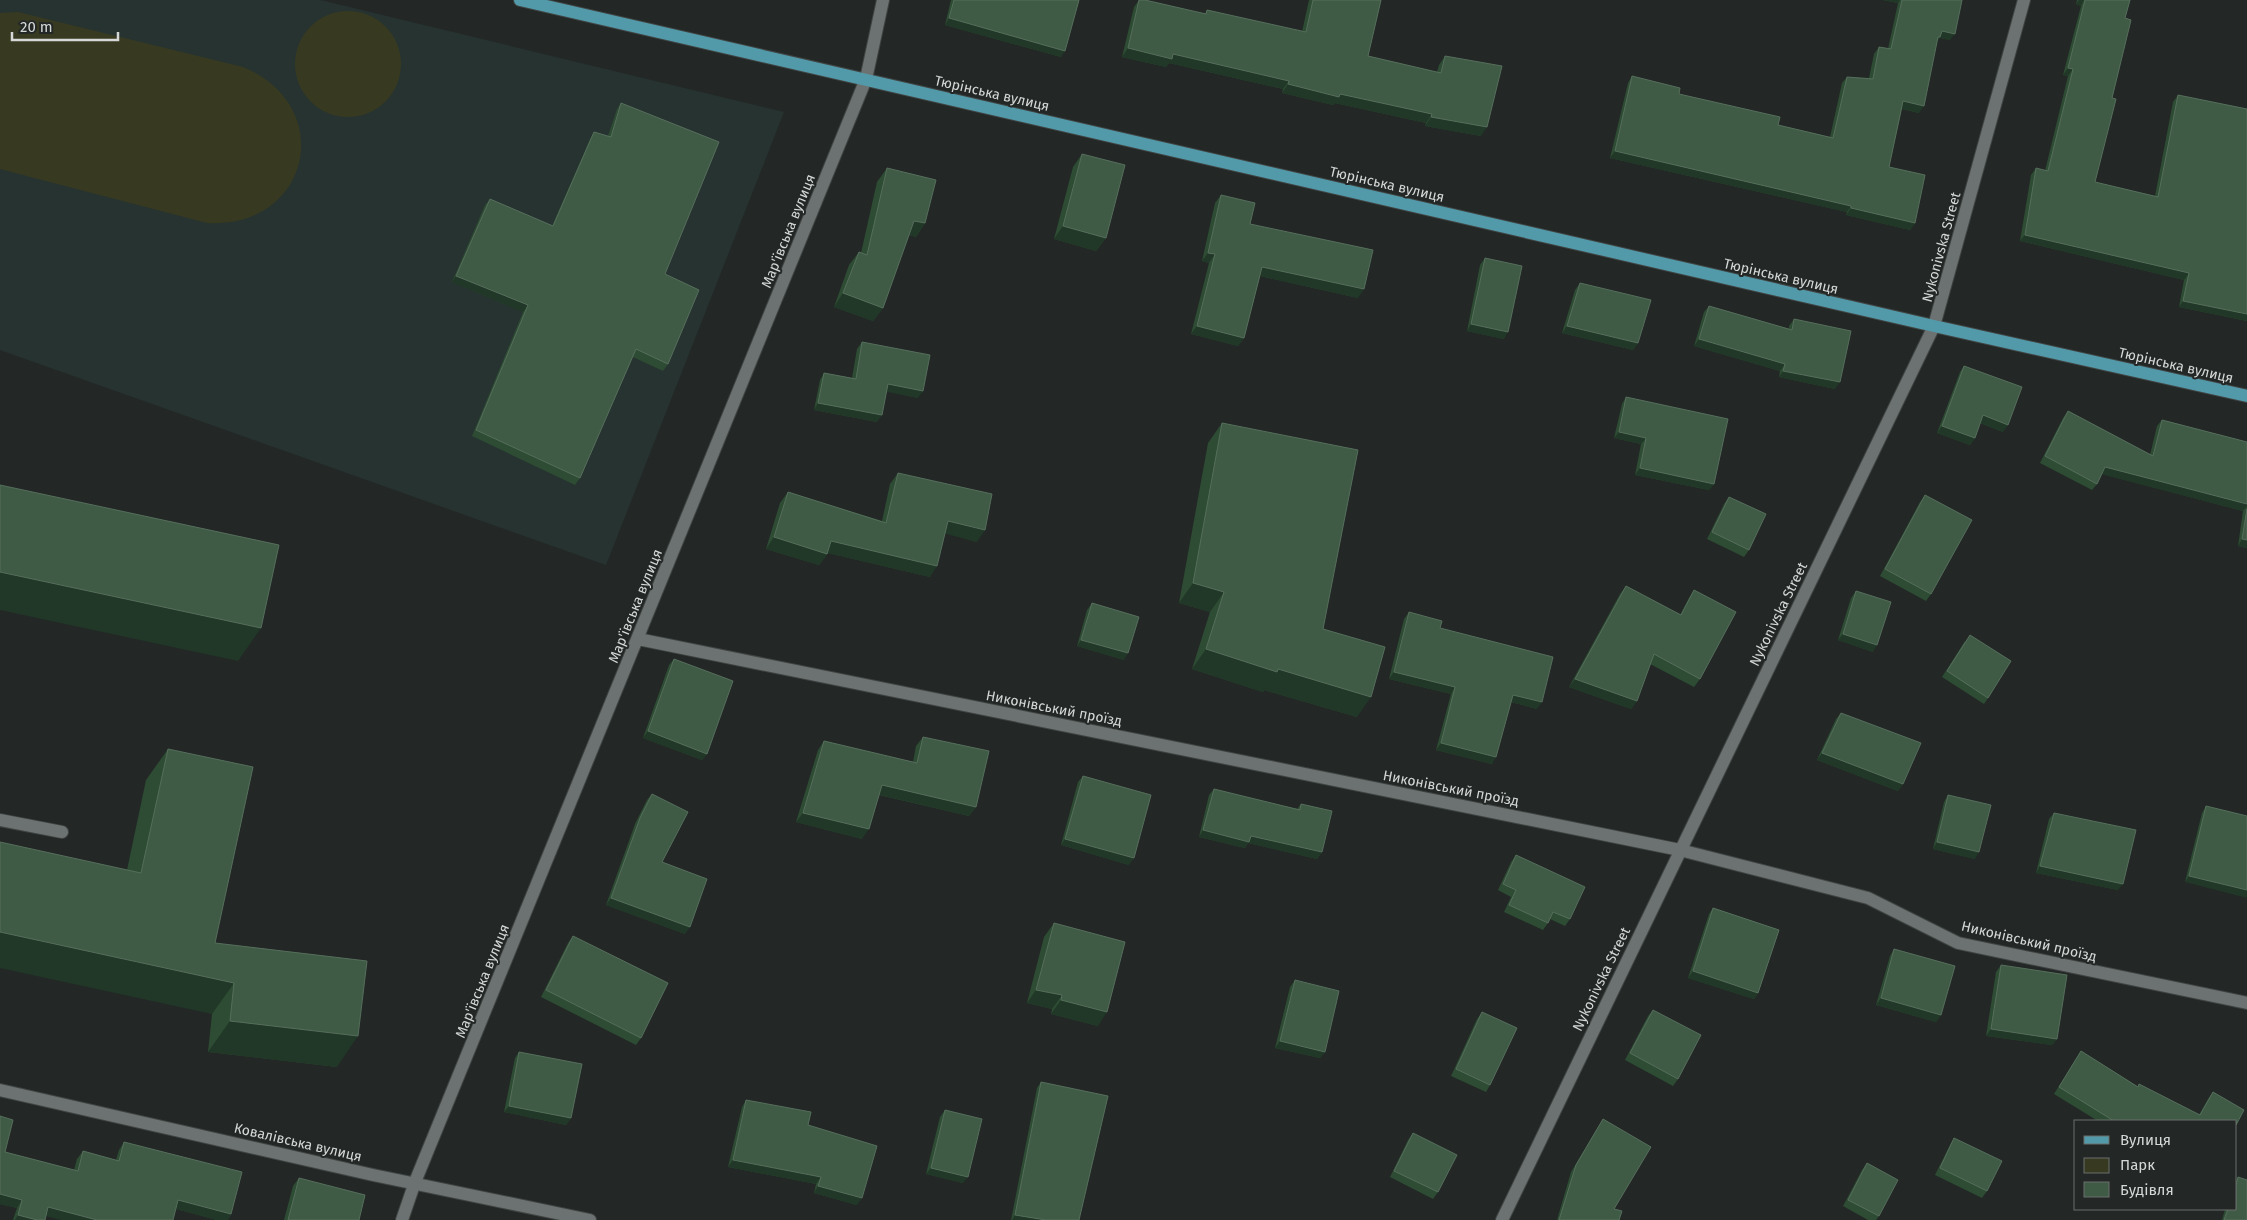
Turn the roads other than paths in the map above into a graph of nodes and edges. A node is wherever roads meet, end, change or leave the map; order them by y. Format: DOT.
graph roads {
  1 [pos="520,0"];
  2 [pos="883,0"];
  3 [pos="2024,0"];
  4 [pos="866,79"];
  5 [pos="1934,326"];
  6 [pos="2247,396"];
  7 [pos="638,639"];
  8 [pos="0,820"];
  9 [pos="62,832"];
  10 [pos="1680,850"];
  11 [pos="2247,1003"];
  12 [pos="0,1090"];
  13 [pos="415,1182"];
  14 [pos="402,1220"];
  15 [pos="590,1220"];
  16 [pos="1502,1220"];
  1 -- 4 [label="main road, Тюрінська вулиця"];
  2 -- 4 [label="street, Мар'ївська вулиця"];
  3 -- 5 [label="street, Nykonivska Street"];
  4 -- 5 [label="main road, Тюрінська вулиця"];
  4 -- 7 [label="street, Мар'ївська вулиця"];
  5 -- 6 [label="main road, Тюрінська вулиця"];
  5 -- 10 [label="street, Nykonivska Street"];
  7 -- 10 [label="street, Никонівський проїзд"];
  7 -- 13 [label="street, Мар'ївська вулиця"];
  8 -- 9 [label="street"];
  10 -- 11 [label="street, Никонівський проїзд"];
  10 -- 16 [label="street, Nykonivska Street"];
  12 -- 13 [label="street, Ковалівська вулиця"];
  13 -- 14 [label="street, Мар'ївська вулиця"];
  13 -- 15 [label="street, Ковалівська вулиця"];
}
